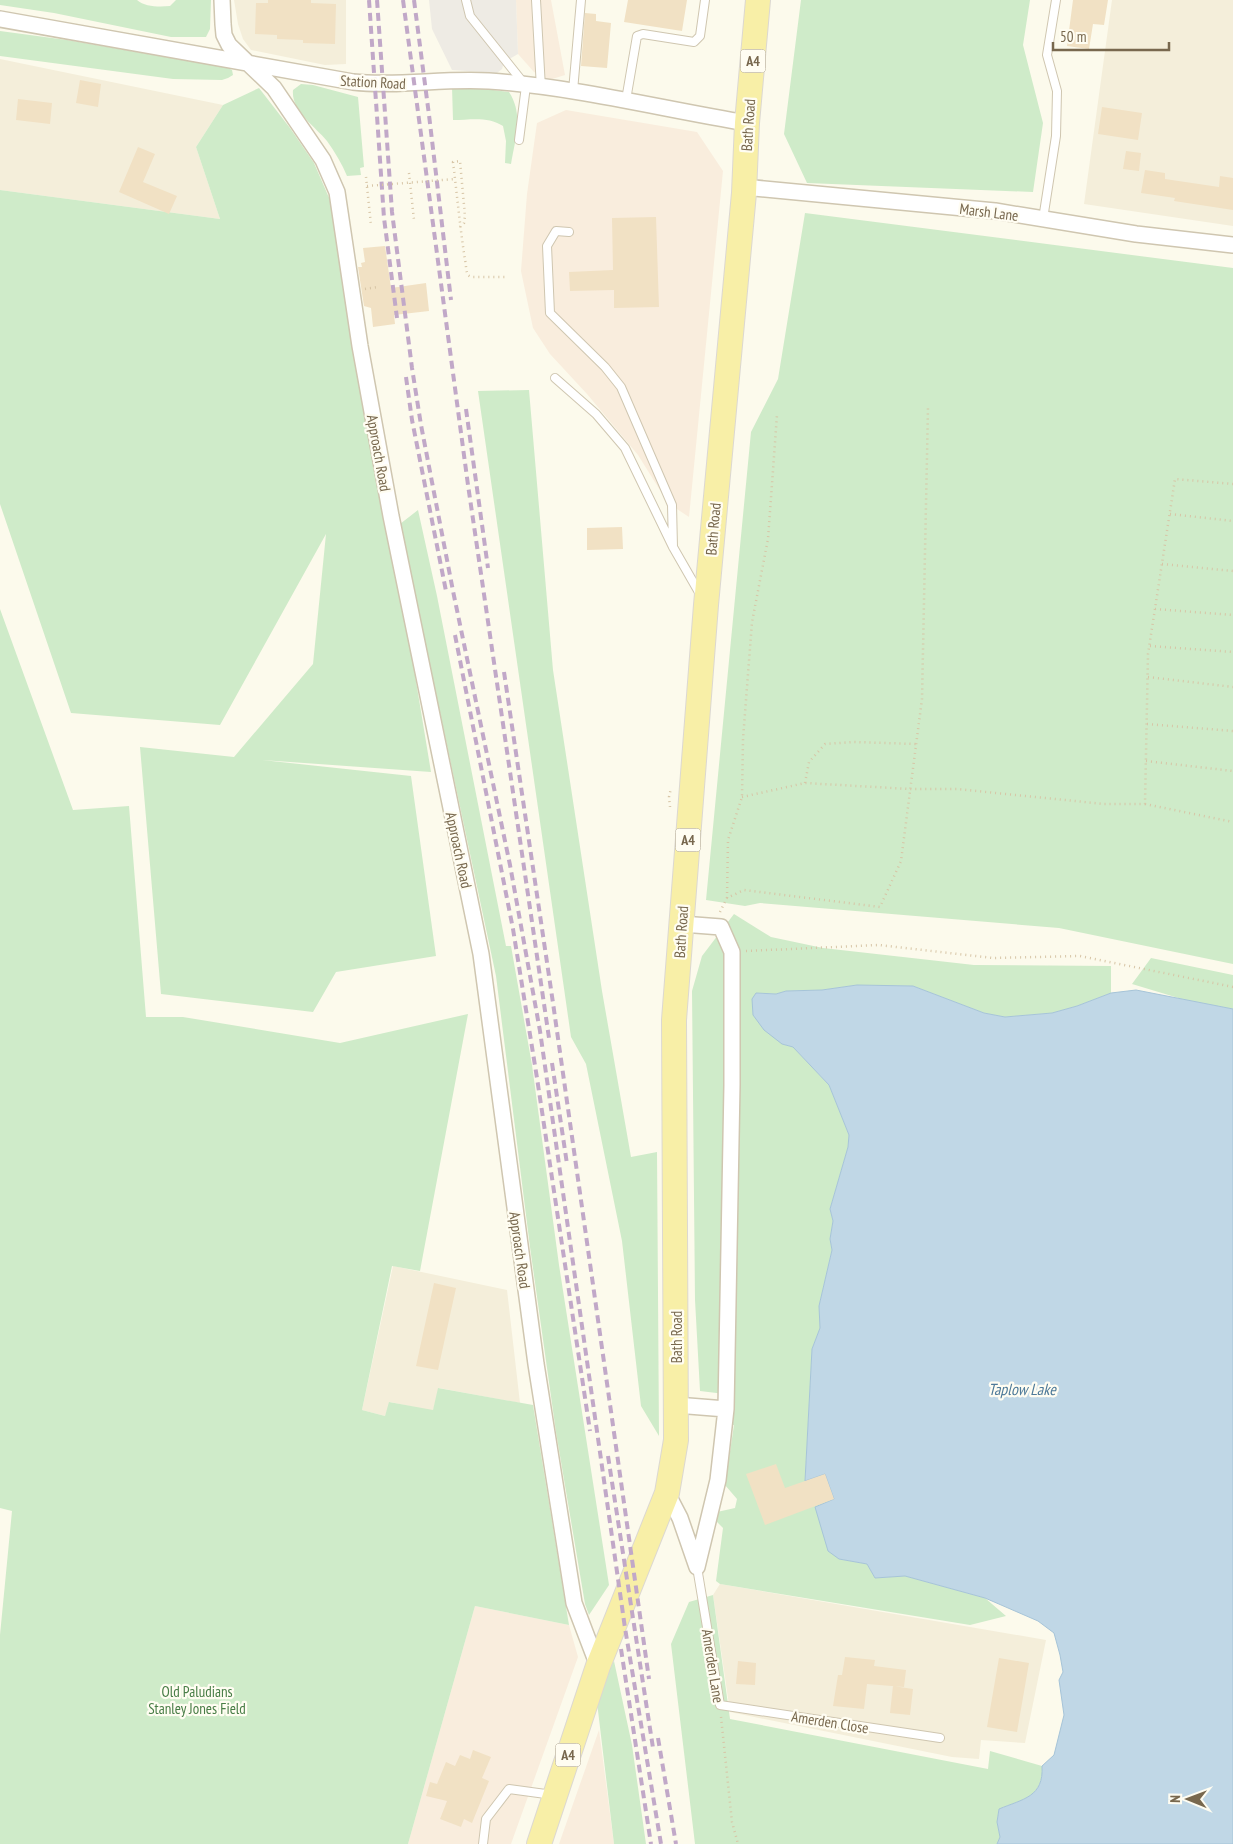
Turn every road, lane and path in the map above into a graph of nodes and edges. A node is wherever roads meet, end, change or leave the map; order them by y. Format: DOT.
graph roads {
  1 [pos="222,0"];
  2 [pos="466,0"];
  3 [pos="536,0"];
  4 [pos="581,0"];
  5 [pos="706,0"];
  6 [pos="758,0"];
  7 [pos="1056,0"];
  8 [pos="0,19"];
  9 [pos="246,62"];
  10 [pos="526,86"];
  11 [pos="542,88"];
  12 [pos="573,92"];
  13 [pos="626,100"];
  14 [pos="747,123"];
  15 [pos="518,140"];
  16 [pos="409,173"];
  17 [pos="366,177"];
  18 [pos="455,179"];
  19 [pos="410,183"];
  20 [pos="367,186"];
  21 [pos="744,187"];
  22 [pos="1043,219"];
  23 [pos="414,220"];
  24 [pos="370,225"];
  25 [pos="460,227"];
  26 [pos="569,232"];
  27 [pos="1233,245"];
  28 [pos="504,277"];
  29 [pos="555,378"];
  30 [pos="928,407"];
  31 [pos="777,415"];
  32 [pos="1233,484"];
  33 [pos="1170,514"];
  34 [pos="1233,521"];
  35 [pos="673,547"];
  36 [pos="1162,564"];
  37 [pos="1233,571"];
  38 [pos="706,605"];
  39 [pos="1155,609"];
  40 [pos="1233,615"];
  41 [pos="1150,646"];
  42 [pos="1233,652"];
  43 [pos="1148,677"];
  44 [pos="1233,687"];
  45 [pos="1147,724"];
  46 [pos="1233,731"];
  47 [pos="916,744"];
  48 [pos="1146,761"];
  49 [pos="1233,771"];
  50 [pos="805,784"];
  51 [pos="910,789"];
  52 [pos="742,797"];
  53 [pos="1145,804"];
  54 [pos="1233,822"];
  55 [pos="727,898"];
  56 [pos="682,924"];
  57 [pos="712,926"];
  58 [pos="732,952"];
  59 [pos="1233,987"];
  60 [pos="676,1405"];
  61 [pos="726,1409"];
  62 [pos="667,1493"];
  63 [pos="697,1567"];
  64 [pos="598,1666"];
  65 [pos="720,1705"];
  66 [pos="940,1738"];
  67 [pos="554,1795"];
  68 [pos="483,1844"];
  69 [pos="539,1844"];
  70 [pos="738,1844"];
  1 -- 9 [label="street, Approach Road"];
  2 -- 10 [label="lane"];
  3 -- 11 [label="lane"];
  4 -- 12 [label="lane"];
  5 -- 13 [label="lane"];
  6 -- 14 [label="main road, Bath Road / A4"];
  7 -- 22 [label="lane"];
  8 -- 9 [label="street, Station Road"];
  9 -- 10 [label="street, Station Road"];
  9 -- 64 [label="street, Approach Road"];
  10 -- 11 [label="street, Station Road"];
  10 -- 15 [label="lane"];
  11 -- 12 [label="street, Station Road"];
  12 -- 13 [label="street, Station Road"];
  13 -- 14 [label="street, Station Road"];
  14 -- 21 [label="main road, Bath Road / A4"];
  16 -- 19 [label="path"];
  17 -- 20 [label="path"];
  18 -- 19 [label="path, bridge"];
  18 -- 25 [label="path"];
  18 -- 25 [label="path"];
  19 -- 20 [label="path, bridge"];
  19 -- 23 [label="path"];
  20 -- 24 [label="path"];
  21 -- 22 [label="street, Marsh Lane"];
  21 -- 38 [label="main road, Bath Road / A4"];
  22 -- 27 [label="street, Marsh Lane"];
  25 -- 28 [label="path"];
  26 -- 35 [label="lane"];
  29 -- 35 [label="lane"];
  30 -- 47 [label="path"];
  31 -- 52 [label="path"];
  32 -- 33 [label="path"];
  33 -- 34 [label="path"];
  33 -- 36 [label="path"];
  35 -- 38 [label="lane"];
  36 -- 37 [label="path"];
  36 -- 39 [label="path"];
  38 -- 56 [label="main road, Bath Road / A4"];
  39 -- 40 [label="path"];
  39 -- 41 [label="path"];
  41 -- 42 [label="path"];
  41 -- 43 [label="path"];
  43 -- 44 [label="path"];
  43 -- 45 [label="path"];
  45 -- 46 [label="path"];
  45 -- 48 [label="path"];
  47 -- 50 [label="path"];
  47 -- 51 [label="path"];
  48 -- 49 [label="path"];
  48 -- 53 [label="path"];
  50 -- 51 [label="path"];
  50 -- 52 [label="path"];
  51 -- 53 [label="path"];
  51 -- 55 [label="path"];
  52 -- 55 [label="path"];
  53 -- 54 [label="path"];
  55 -- 57 [label="path"];
  56 -- 57 [label="street"];
  56 -- 60 [label="main road, Bath Road / A4"];
  57 -- 58 [label="street"];
  58 -- 59 [label="path"];
  58 -- 61 [label="street"];
  60 -- 61 [label="street"];
  60 -- 62 [label="main road, Bath Road / A4"];
  61 -- 63 [label="street"];
  62 -- 63 [label="street, Amerden Lane"];
  62 -- 64 [label="main road, Bath Road / A4"];
  63 -- 65 [label="lane, Amerden Lane"];
  64 -- 67 [label="main road, Bath Road / A4"];
  65 -- 66 [label="lane, Amerden Close"];
  65 -- 70 [label="path, Amerden Lane"];
  67 -- 68 [label="lane"];
  67 -- 69 [label="main road, Bath Road / A4"];
}
